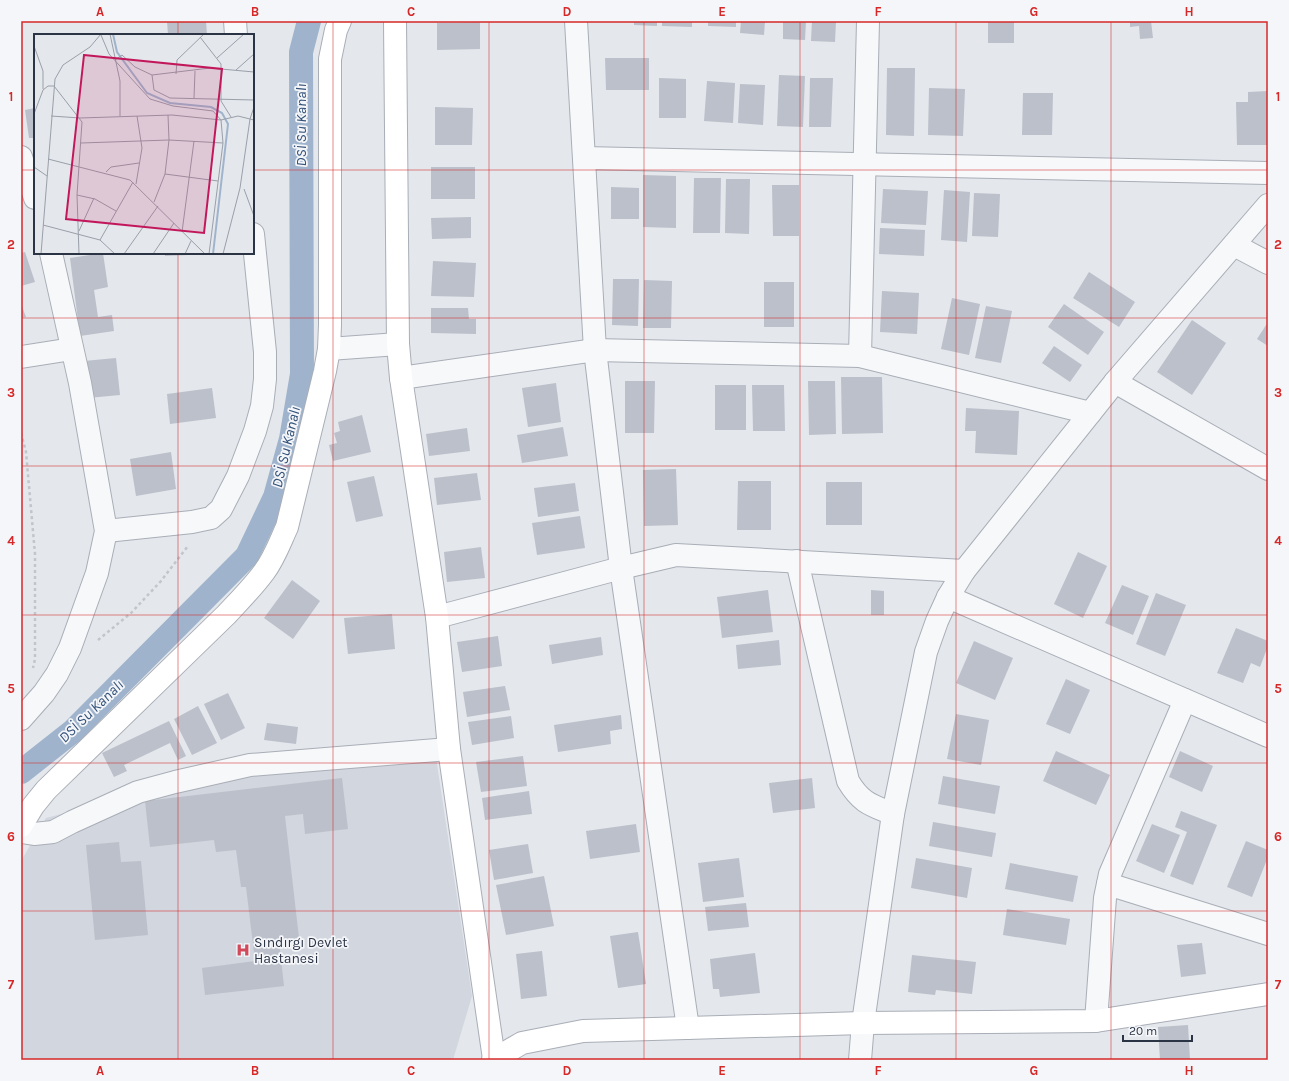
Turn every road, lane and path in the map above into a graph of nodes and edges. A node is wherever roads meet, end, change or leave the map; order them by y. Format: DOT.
graph roads {
  1 [pos="235,21"];
  2 [pos="340,21"];
  3 [pos="395,21"];
  4 [pos="576,21"];
  5 [pos="868,21"];
  6 [pos="236,34"];
  7 [pos="21,158"];
  8 [pos="584,158"];
  9 [pos="864,164"];
  10 [pos="1268,173"];
  11 [pos="34,195"];
  12 [pos="1268,205"];
  13 [pos="254,244"];
  14 [pos="1234,244"];
  15 [pos="51,254"];
  16 [pos="1268,263"];
  17 [pos="398,344"];
  18 [pos="72,349"];
  19 [pos="329,350"];
  20 [pos="595,350"];
  21 [pos="860,356"];
  22 [pos="21,357"];
  23 [pos="401,378"];
  24 [pos="1115,382"];
  25 [pos="1090,413"];
  26 [pos="21,433"];
  27 [pos="1268,469"];
  28 [pos="211,518"];
  29 [pos="106,531"];
  30 [pos="797,561"];
  31 [pos="621,568"];
  32 [pos="964,571"];
  33 [pos="948,597"];
  34 [pos="437,617"];
  35 [pos="94,644"];
  36 [pos="32,674"];
  37 [pos="1185,700"];
  38 [pos="21,719"];
  39 [pos="1268,736"];
  40 [pos="449,749"];
  41 [pos="893,814"];
  42 [pos="21,826"];
  43 [pos="21,832"];
  44 [pos="1108,884"];
  45 [pos="1268,934"];
  46 [pos="1268,994"];
  47 [pos="1096,1021"];
  48 [pos="863,1023"];
  49 [pos="688,1028"];
  50 [pos="494,1060"];
  51 [pos="860,1060"];
  1 -- 6 [label="street"];
  2 -- 19 [label="street"];
  3 -- 17 [label="street"];
  4 -- 8 [label="street"];
  5 -- 9 [label="street"];
  7 -- 11 [label="street"];
  8 -- 9 [label="street"];
  8 -- 20 [label="street"];
  9 -- 10 [label="street"];
  9 -- 21 [label="street"];
  12 -- 14 [label="street"];
  13 -- 28 [label="street"];
  14 -- 16 [label="street"];
  14 -- 24 [label="street"];
  15 -- 18 [label="street"];
  17 -- 19 [label="street"];
  17 -- 23 [label="street"];
  18 -- 22 [label="street"];
  18 -- 29 [label="street"];
  19 -- 42 [label="street"];
  20 -- 21 [label="street"];
  20 -- 23 [label="street"];
  20 -- 31 [label="street"];
  21 -- 25 [label="street"];
  23 -- 34 [label="street"];
  24 -- 25 [label="street"];
  24 -- 27 [label="street"];
  25 -- 32 [label="street"];
  26 -- 36 [label="path"];
  28 -- 29 [label="street"];
  28 -- 35 [label="path"];
  29 -- 38 [label="street"];
  30 -- 31 [label="street"];
  30 -- 32 [label="street"];
  30 -- 41 [label="street"];
  31 -- 34 [label="street"];
  31 -- 49 [label="street"];
  32 -- 33 [label="street"];
  33 -- 37 [label="street"];
  33 -- 41 [label="street"];
  34 -- 40 [label="street"];
  37 -- 39 [label="street"];
  37 -- 44 [label="street"];
  40 -- 43 [label="street"];
  40 -- 50 [label="street"];
  41 -- 48 [label="street"];
  44 -- 45 [label="street"];
  44 -- 47 [label="street"];
  46 -- 47 [label="street"];
  47 -- 48 [label="street"];
  48 -- 49 [label="street"];
  48 -- 51 [label="street"];
  49 -- 50 [label="street"];
}
